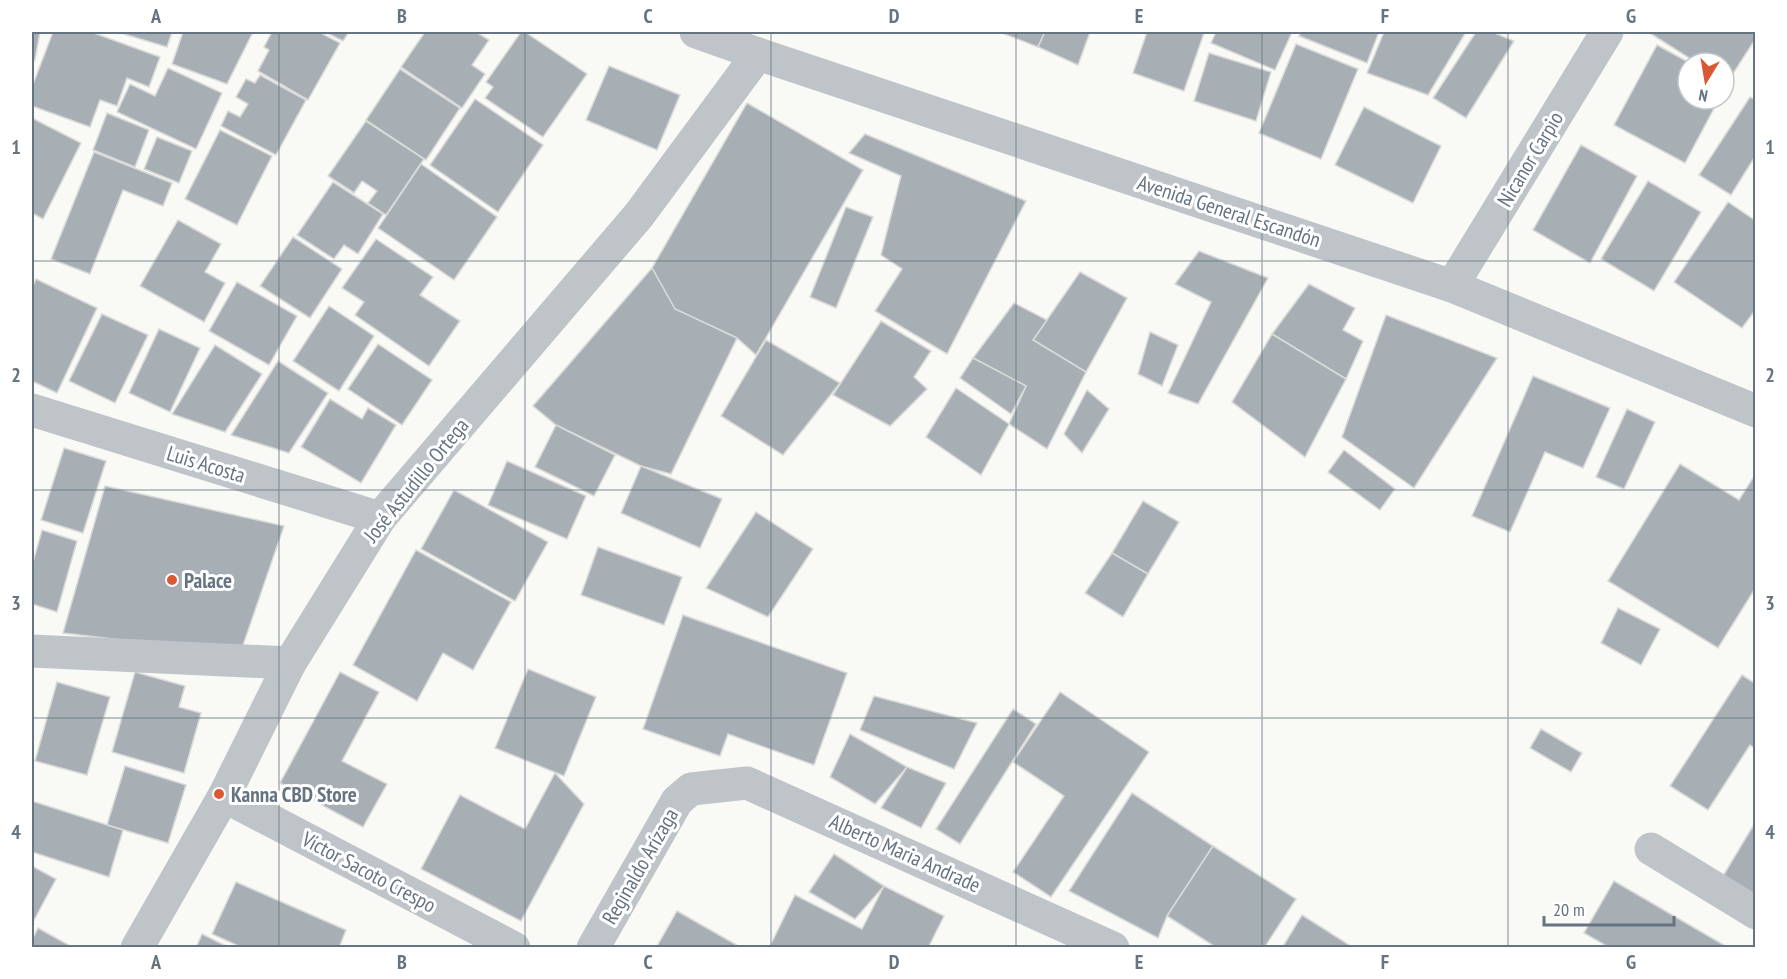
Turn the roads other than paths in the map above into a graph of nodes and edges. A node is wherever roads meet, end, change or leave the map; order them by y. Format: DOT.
graph roads {
  1 [pos="696,32"];
  2 [pos="1607,32"];
  3 [pos="758,54"];
  4 [pos="1452,286"];
  5 [pos="32,410"];
  6 [pos="1755,411"];
  7 [pos="380,518"];
  8 [pos="32,651"];
  9 [pos="290,663"];
  10 [pos="691,789"];
  11 [pos="224,796"];
  12 [pos="1652,849"];
  13 [pos="1755,913"];
  14 [pos="137,948"];
  15 [pos="514,948"];
  16 [pos="593,948"];
  17 [pos="1113,948"];
  1 -- 3 [label="street, Avenida General Escandón"];
  2 -- 4 [label="street, Nicanor Carpio"];
  3 -- 4 [label="street, Avenida General Escandón"];
  3 -- 7 [label="street, José Astudillo Ortega"];
  4 -- 6 [label="street, Avenida General Escandón"];
  5 -- 7 [label="street, Luis Acosta"];
  7 -- 9 [label="street, José Astudillo Ortega"];
  8 -- 9 [label="street"];
  9 -- 11 [label="street, José Astudillo Ortega"];
  10 -- 16 [label="street, Reginaldo Arízaga"];
  10 -- 17 [label="street, Alberto Maria Andrade"];
  11 -- 14 [label="street, José Astudillo Ortega"];
  11 -- 15 [label="street, Víctor Sacoto Crespo"];
  12 -- 13 [label="street"];
}
